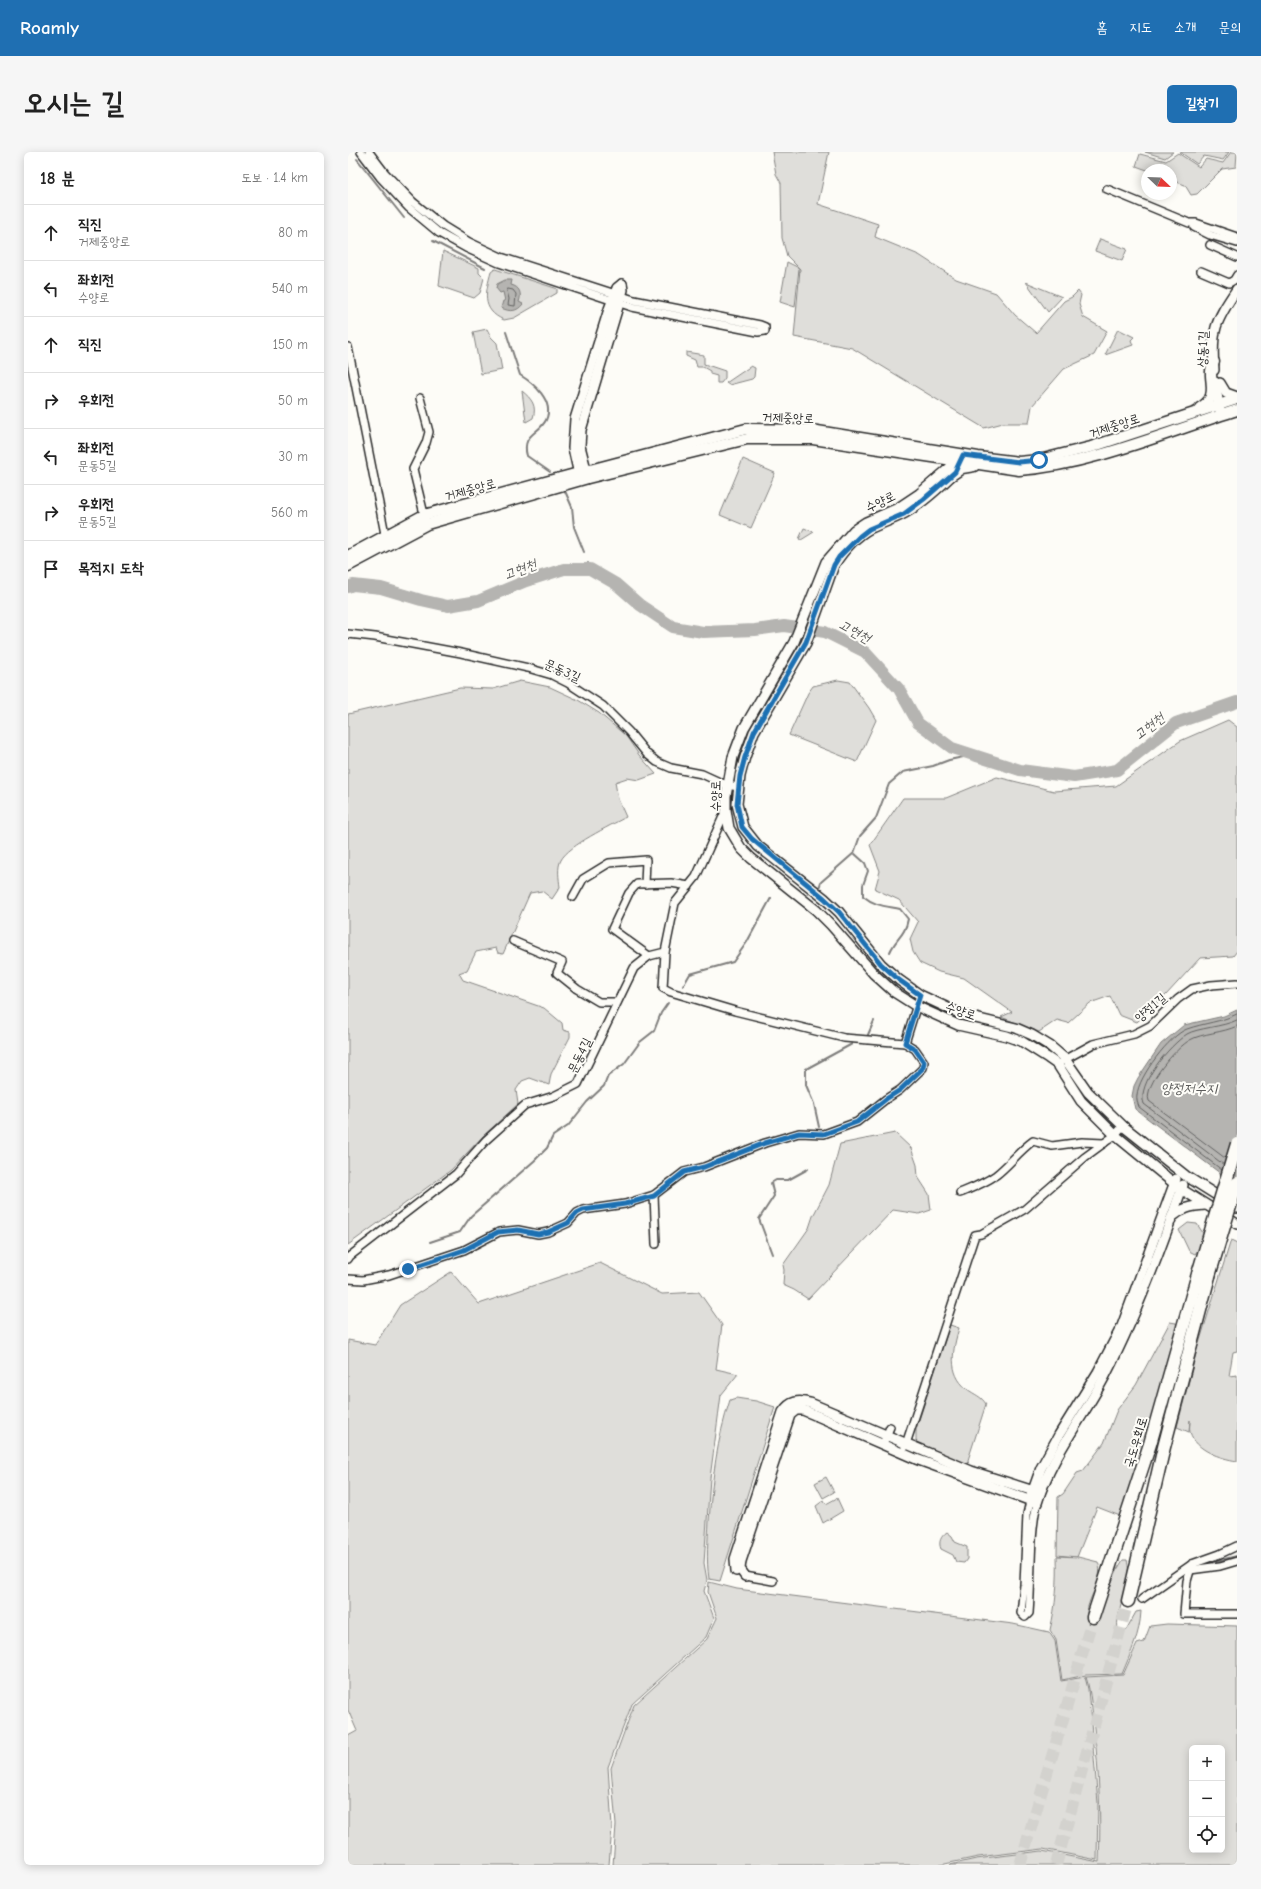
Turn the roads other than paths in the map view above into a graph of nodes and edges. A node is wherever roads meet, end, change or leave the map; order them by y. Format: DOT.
graph roads {
  1 [pos="361,152"];
  2 [pos="369,152"];
  3 [pos="1107,189"];
  4 [pos="1189,222"];
  5 [pos="1237,237"];
  6 [pos="1237,243"];
  7 [pos="1210,245"];
  8 [pos="1237,257"];
  9 [pos="1201,271"];
  10 [pos="1237,275"];
  11 [pos="1237,289"];
  12 [pos="1237,296"];
  13 [pos="617,298"];
  14 [pos="348,347"];
  15 [pos="1214,362"];
  16 [pos="1220,383"];
  17 [pos="420,398"];
  18 [pos="1237,398"];
  19 [pos="1221,403"];
  20 [pos="1237,410"];
  21 [pos="1198,411"];
  22 [pos="1224,414"];
  23 [pos="959,458"];
  24 [pos="938,459"];
  25 [pos="579,460"];
  26 [pos="610,464"];
  27 [pos="983,465"];
  28 [pos="948,474"];
  29 [pos="583,476"];
  30 [pos="563,477"];
  31 [pos="425,520"];
  32 [pos="387,540"];
  33 [pos="348,556"];
  34 [pos="348,566"];
  35 [pos="348,634"];
  36 [pos="726,785"];
  37 [pos="739,787"];
  38 [pos="726,810"];
  39 [pos="645,884"];
  40 [pos="689,886"];
  41 [pos="573,898"];
  42 [pos="513,941"];
  43 [pos="665,952"];
  44 [pos="649,956"];
  45 [pos="1237,983"];
  46 [pos="920,995"];
  47 [pos="617,1002"];
  48 [pos="916,1006"];
  49 [pos="905,1043"];
  50 [pos="1065,1058"];
  51 [pos="1058,1065"];
  52 [pos="1122,1126"];
  53 [pos="1115,1135"];
  54 [pos="1104,1143"];
  55 [pos="1237,1144"];
  56 [pos="1182,1173"];
  57 [pos="1165,1177"];
  58 [pos="1237,1183"];
  59 [pos="1178,1186"];
  60 [pos="960,1193"];
  61 [pos="1170,1194"];
  62 [pos="654,1196"];
  63 [pos="1205,1205"];
  64 [pos="1237,1208"];
  65 [pos="1171,1218"];
  66 [pos="1237,1224"];
  67 [pos="656,1244"];
  68 [pos="348,1259"];
  69 [pos="1204,1275"];
  70 [pos="348,1278"];
  71 [pos="890,1427"];
  72 [pos="885,1440"];
  73 [pos="905,1449"];
  74 [pos="1039,1474"];
  75 [pos="1016,1487"];
  76 [pos="1036,1492"];
  77 [pos="1034,1502"];
  78 [pos="1237,1546"];
  79 [pos="1237,1561"];
  80 [pos="1191,1567"];
  81 [pos="744,1576"];
  82 [pos="774,1581"];
  83 [pos="1142,1599"];
  84 [pos="1128,1601"];
  85 [pos="1237,1614"];
  86 [pos="1093,1617"];
  1 -- 13 [label="street"];
  2 -- 13 [label="street"];
  3 -- 4 [label="street"];
  4 -- 5 [label="street"];
  4 -- 6 [label="street"];
  7 -- 8 [label="street"];
  9 -- 10 [label="street"];
  11 -- 15 [label="street, 상동1길"];
  12 -- 16 [label="street, 상동1길"];
  13 -- 13 [label="street"];
  13 -- 25 [label="street"];
  14 -- 32 [label="street"];
  15 -- 19 [label="street, 상동1길"];
  15 -- 21 [label="main road"];
  16 -- 18 [label="street"];
  16 -- 19 [label="street, 상동1길"];
  17 -- 31 [label="street"];
  18 -- 19 [label="main road, 거제중앙로"];
  19 -- 21 [label="main road, 거제중앙로"];
  19 -- 22 [label="street, 상동1길"];
  20 -- 22 [label="main road, 거제중앙로"];
  21 -- 23 [label="main road, 거제중앙로"];
  22 -- 27 [label="main road, 거제중앙로"];
  23 -- 24 [label="main road, 거제중앙로"];
  23 -- 26 [label="main road, 거제중앙로"];
  23 -- 27 [label="main road, 거제중앙로"];
  23 -- 28 [label="street, 수양로"];
  24 -- 28 [label="street"];
  24 -- 29 [label="main road, 거제중앙로"];
  25 -- 26 [label="street"];
  25 -- 29 [label="street"];
  25 -- 30 [label="street"];
  26 -- 29 [label="main road, 거제중앙로"];
  27 -- 28 [label="main road"];
  28 -- 36 [label="street, 수양로"];
  28 -- 37 [label="street, 수양로"];
  29 -- 30 [label="main road, 거제중앙로"];
  29 -- 31 [label="main road, 거제중앙로"];
  30 -- 31 [label="main road, 거제중앙로"];
  31 -- 32 [label="main road, 거제중앙로"];
  32 -- 33 [label="main road, 거제중앙로"];
  32 -- 34 [label="main road, 거제중앙로"];
  35 -- 36 [label="street, 문동3길"];
  36 -- 37 [label="street, 문동3길"];
  36 -- 38 [label="street, 수양로"];
  37 -- 46 [label="street, 수양로"];
  38 -- 40 [label="street"];
  38 -- 48 [label="street, 수양로"];
  39 -- 40 [label="street"];
  39 -- 41 [label="street"];
  39 -- 44 [label="street"];
  40 -- 43 [label="street"];
  42 -- 47 [label="street"];
  43 -- 44 [label="street, 문동4길"];
  43 -- 49 [label="street"];
  44 -- 47 [label="street, 문동4길"];
  45 -- 50 [label="street, 양정1길"];
  46 -- 48 [label="street"];
  46 -- 50 [label="street, 수양로"];
  47 -- 68 [label="street, 문동4길"];
  48 -- 49 [label="street"];
  48 -- 51 [label="street, 수양로"];
  49 -- 62 [label="street"];
  50 -- 51 [label="street, 양정1길"];
  50 -- 52 [label="street, 수양로"];
  51 -- 53 [label="street, 수양로"];
  52 -- 53 [label="street"];
  52 -- 56 [label="street, 수양로"];
  53 -- 54 [label="street"];
  53 -- 57 [label="street, 수양로"];
  54 -- 60 [label="street"];
  54 -- 73 [label="street"];
  55 -- 69 [label="highway, bridge"];
  56 -- 59 [label="street"];
  56 -- 64 [label="street, 수양로"];
  57 -- 59 [label="street, 수양로"];
  57 -- 61 [label="street"];
  58 -- 69 [label="highway, bridge"];
  59 -- 61 [label="street"];
  59 -- 63 [label="street, 수양로"];
  59 -- 65 [label="street"];
  61 -- 74 [label="street"];
  62 -- 67 [label="street"];
  62 -- 70 [label="street"];
  63 -- 65 [label="street"];
  63 -- 66 [label="street, 수양로"];
  65 -- 76 [label="street"];
  69 -- 84 [label="highway"];
  69 -- 86 [label="highway, 국도우회로"];
  71 -- 72 [label="street"];
  72 -- 73 [label="street"];
  72 -- 81 [label="street"];
  73 -- 75 [label="street"];
  73 -- 77 [label="street"];
  74 -- 75 [label="street"];
  74 -- 76 [label="street"];
  75 -- 76 [label="street"];
  76 -- 77 [label="street"];
  77 -- 77 [label="street"];
  78 -- 80 [label="street"];
  79 -- 80 [label="street"];
  80 -- 83 [label="street"];
  80 -- 85 [label="street"];
  81 -- 82 [label="street"];
}
